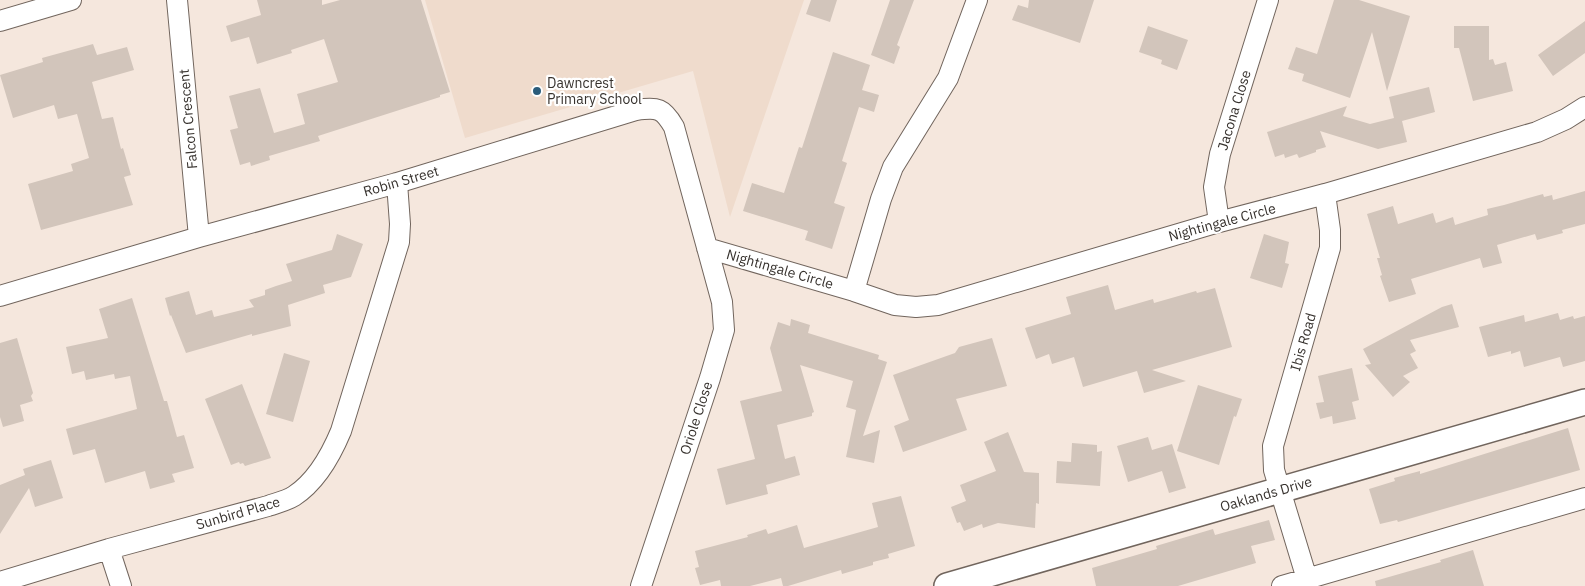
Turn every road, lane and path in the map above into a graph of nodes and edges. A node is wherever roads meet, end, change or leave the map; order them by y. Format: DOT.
graph roads {
  1 [pos="71,0"];
  2 [pos="177,0"];
  3 [pos="977,0"];
  4 [pos="1268,0"];
  5 [pos="0,20"];
  6 [pos="1585,107"];
  7 [pos="397,183"];
  8 [pos="1325,194"];
  9 [pos="1219,222"];
  10 [pos="198,238"];
  11 [pos="707,248"];
  12 [pos="854,291"];
  13 [pos="0,296"];
  14 [pos="1585,402"];
  15 [pos="1280,489"];
  16 [pos="1585,498"];
  17 [pos="110,549"];
  18 [pos="1307,579"];
  19 [pos="0,582"];
  20 [pos="121,586"];
  21 [pos="641,586"];
  22 [pos="947,586"];
  23 [pos="1282,586"];
  1 -- 5 [label="street"];
  2 -- 10 [label="street, Falcon Crescent"];
  3 -- 12 [label="street"];
  4 -- 9 [label="street, Jacona Close"];
  6 -- 8 [label="street, Nightingale Circle"];
  7 -- 10 [label="street, Robin Street"];
  7 -- 11 [label="street, Robin Street"];
  7 -- 17 [label="street, Sunbird Place"];
  8 -- 9 [label="street, Nightingale Circle"];
  8 -- 15 [label="street, Ibis Road"];
  9 -- 12 [label="street, Nightingale Circle"];
  10 -- 13 [label="street, Robin Street"];
  11 -- 12 [label="street, Nightingale Circle"];
  11 -- 21 [label="street, Oriole Close"];
  14 -- 15 [label="street, Oaklands Drive"];
  15 -- 18 [label="street, Ibis Road"];
  15 -- 22 [label="street, Oaklands Drive"];
  16 -- 18 [label="street"];
  17 -- 19 [label="street, Sunbird Place"];
  17 -- 20 [label="street"];
  18 -- 23 [label="street"];
}
